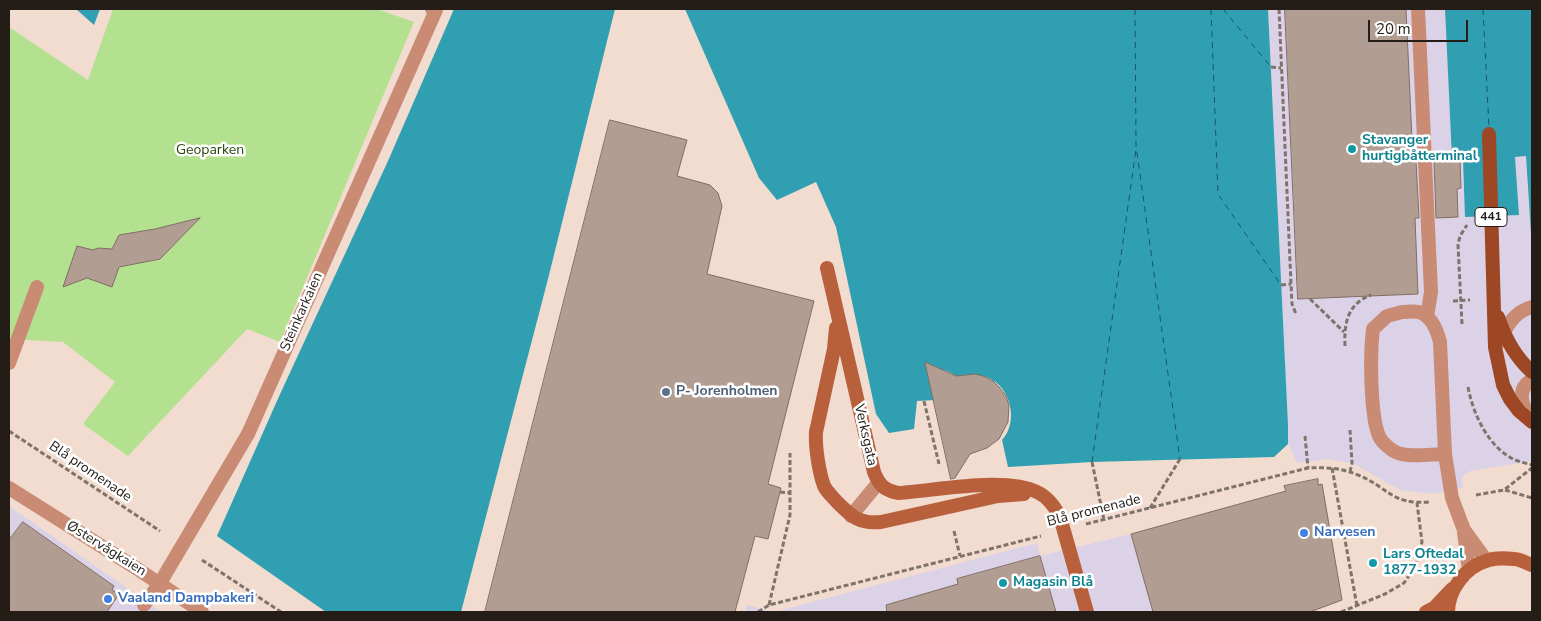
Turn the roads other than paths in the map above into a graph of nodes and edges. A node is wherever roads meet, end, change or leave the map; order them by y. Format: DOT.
graph roads {
  1 [pos="432,9"];
  2 [pos="1418,9"];
  3 [pos="1489,134"];
  4 [pos="827,268"];
  5 [pos="37,287"];
  6 [pos="1493,299"];
  7 [pos="1532,307"];
  8 [pos="837,313"];
  9 [pos="1427,317"];
  10 [pos="1503,332"];
  11 [pos="9,363"];
  12 [pos="1498,364"];
  13 [pos="1532,372"];
  14 [pos="1532,380"];
  15 [pos="1531,422"];
  16 [pos="1445,454"];
  17 [pos="879,482"];
  18 [pos="9,488"];
  19 [pos="1052,504"];
  20 [pos="851,516"];
  21 [pos="1464,530"];
  22 [pos="1532,556"];
  23 [pos="1514,558"];
  24 [pos="1486,560"];
  25 [pos="1532,565"];
  26 [pos="1469,570"];
  27 [pos="160,583"];
  28 [pos="1456,585"];
  29 [pos="144,605"];
  30 [pos="202,612"];
  31 [pos="1087,612"];
  32 [pos="1426,612"];
  33 [pos="1448,612"];
  1 -- 27 [label="street, Steinkarkaien"];
  2 -- 9 [label="street"];
  3 -- 6 [label="main road, 441"];
  4 -- 8 [label="main road, Verksgata"];
  5 -- 11 [label="street"];
  6 -- 10 [label="main road, 441"];
  6 -- 12 [label="main road, 441"];
  7 -- 10 [label="street"];
  8 -- 17 [label="main road, Verksgata"];
  8 -- 20 [label="main road"];
  9 -- 16 [label="street"];
  9 -- 16 [label="street"];
  10 -- 12 [label="street"];
  10 -- 13 [label="main road, 441"];
  12 -- 15 [label="main road, 441"];
  14 -- 15 [label="street"];
  16 -- 21 [label="street"];
  17 -- 19 [label="main road, Verksgata"];
  17 -- 20 [label="street"];
  18 -- 27 [label="street, Østervågkaien"];
  19 -- 20 [label="main road"];
  19 -- 31 [label="main road"];
  21 -- 24 [label="street"];
  21 -- 26 [label="street"];
  22 -- 23 [label="main road"];
  23 -- 24 [label="main road"];
  23 -- 25 [label="main road"];
  24 -- 26 [label="main road"];
  26 -- 28 [label="main road"];
  27 -- 29 [label="street, Steinkarkaien"];
  27 -- 30 [label="street, Østervågkaien"];
  28 -- 32 [label="main road"];
  28 -- 33 [label="main road"];
}
